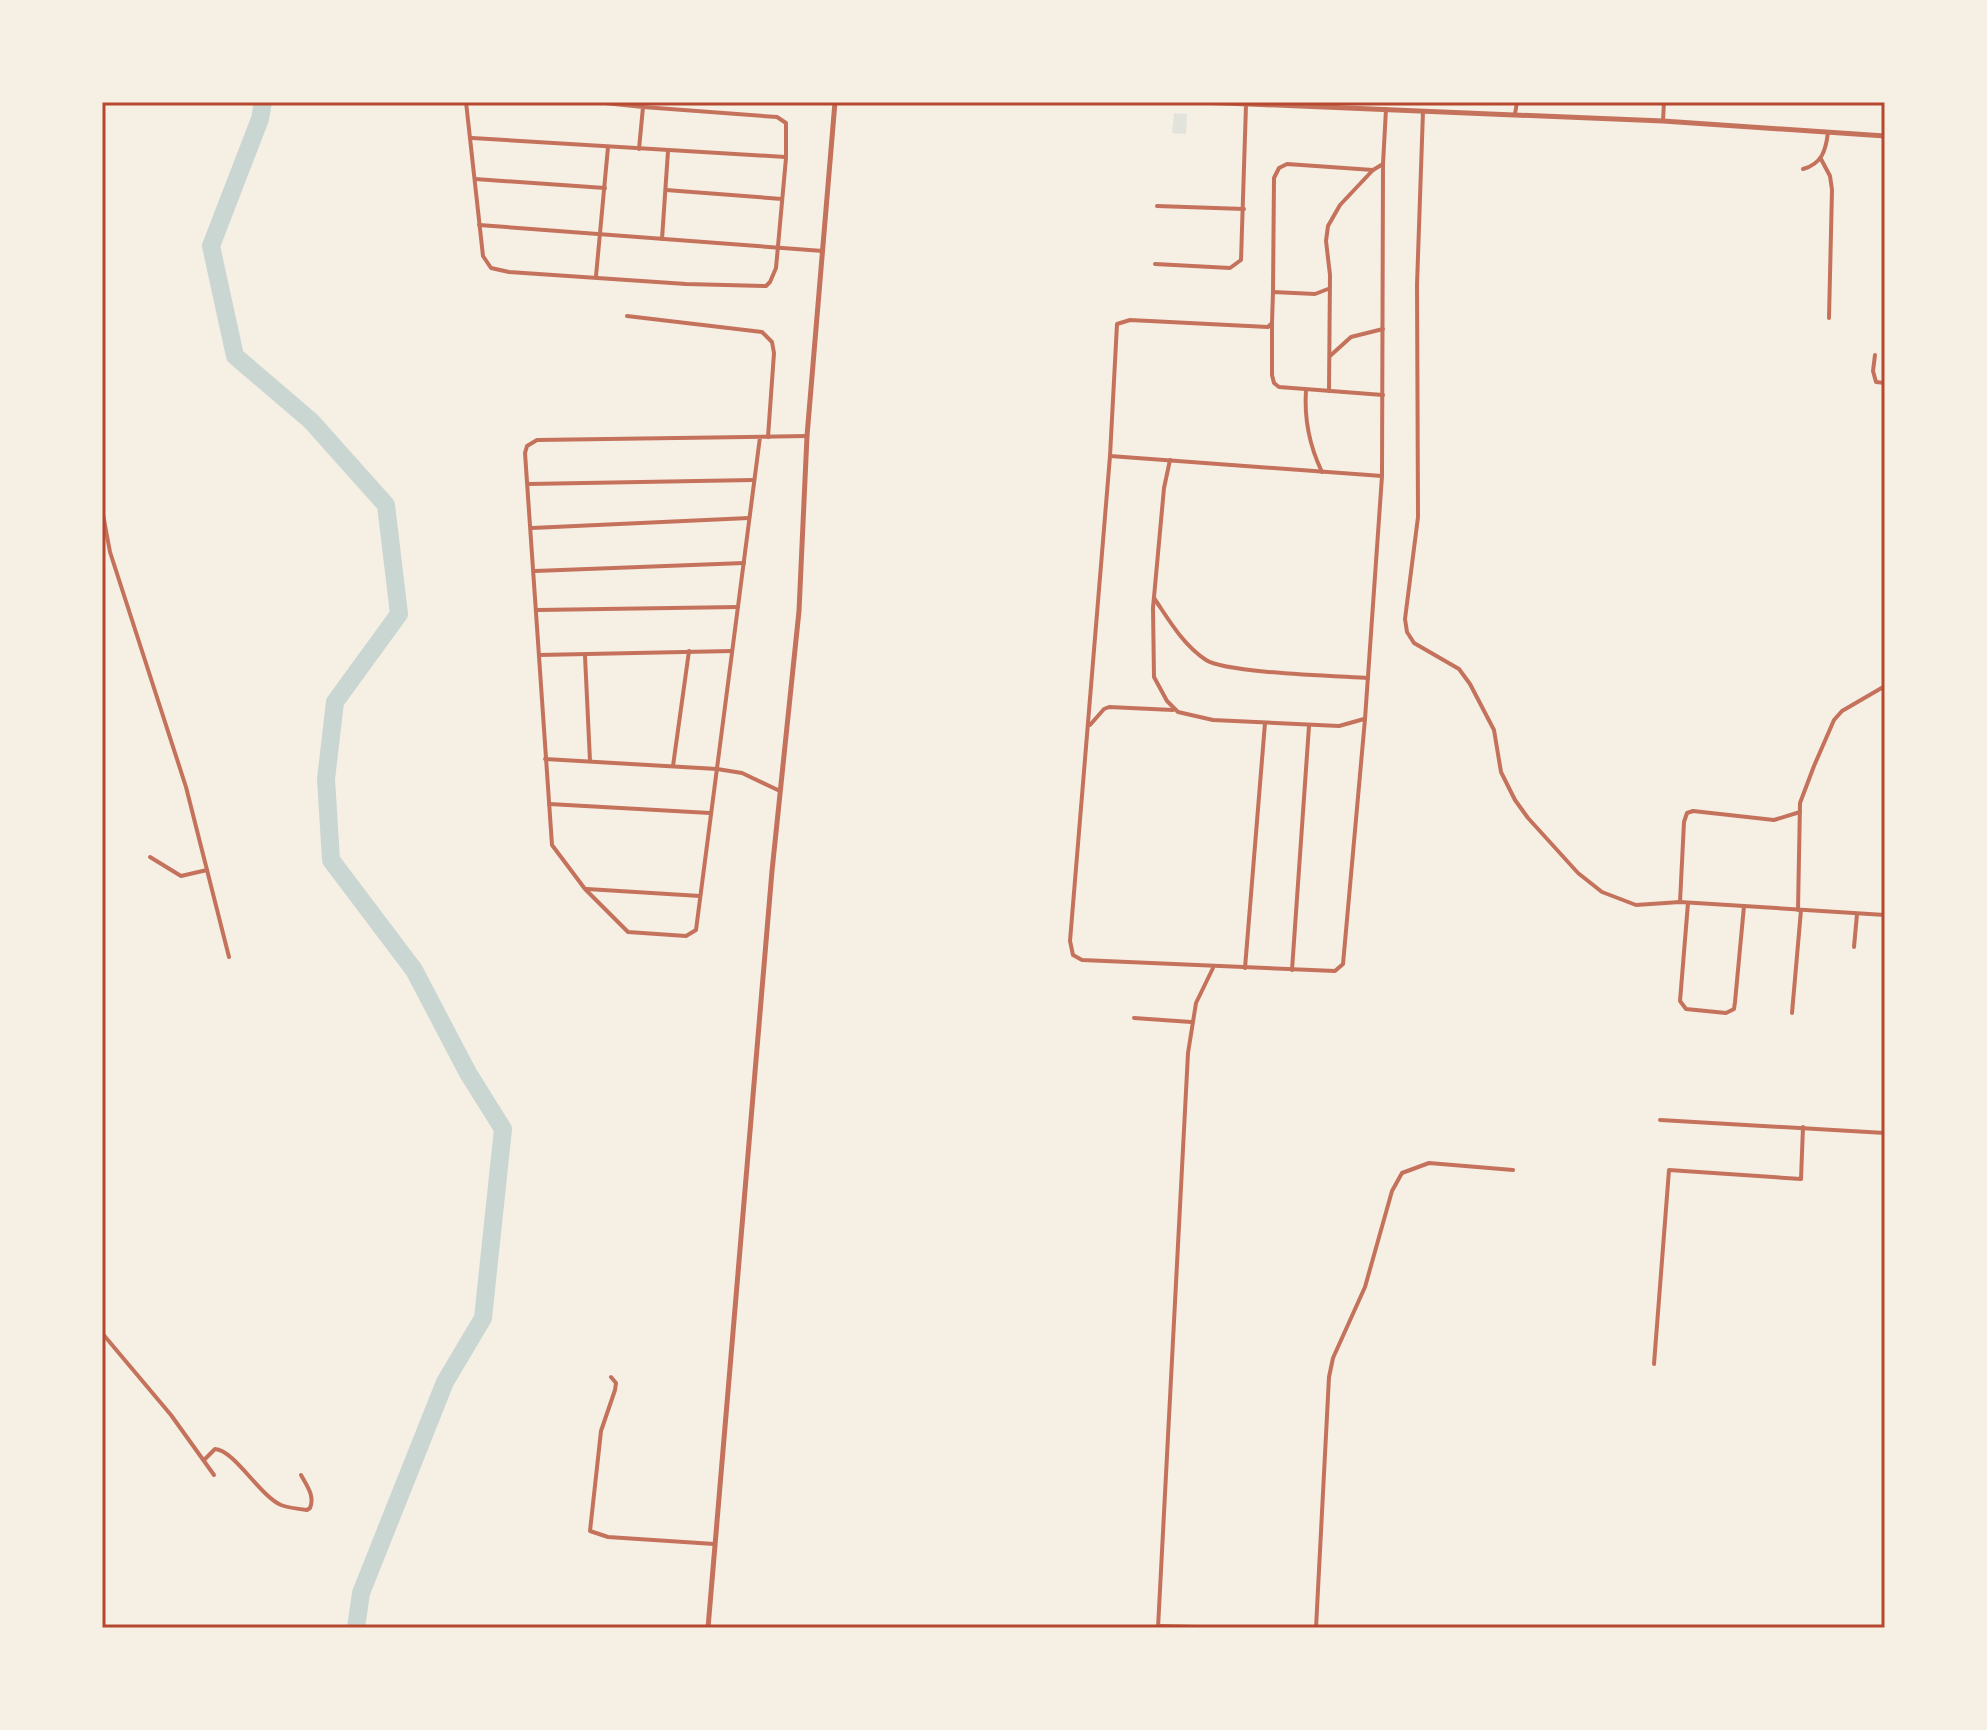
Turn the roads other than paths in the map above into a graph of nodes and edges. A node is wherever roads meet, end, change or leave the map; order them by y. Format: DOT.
graph roads {
  1 [pos="466,102"];
  2 [pos="595,102"];
  3 [pos="835,102"];
  4 [pos="1200,102"];
  5 [pos="1517,102"];
  6 [pos="1664,102"];
  7 [pos="643,105"];
  8 [pos="1246,105"];
  9 [pos="1404,106"];
  10 [pos="1386,109"];
  11 [pos="1423,110"];
  12 [pos="1515,114"];
  13 [pos="1663,121"];
  14 [pos="1828,132"];
  15 [pos="1885,136"];
  16 [pos="472,138"];
  17 [pos="608,147"];
  18 [pos="639,149"];
  19 [pos="668,151"];
  20 [pos="786,158"];
  21 [pos="1821,159"];
  22 [pos="1383,164"];
  23 [pos="1803,169"];
  24 [pos="1373,170"];
  25 [pos="475,179"];
  26 [pos="605,188"];
  27 [pos="666,190"];
  28 [pos="782,199"];
  29 [pos="1157,206"];
  30 [pos="1244,209"];
  31 [pos="479,225"];
  32 [pos="601,235"];
  33 [pos="662,239"];
  34 [pos="777,248"];
  35 [pos="823,251"];
  36 [pos="1155,264"];
  37 [pos="596,276"];
  38 [pos="1328,289"];
  39 [pos="1273,292"];
  40 [pos="627,316"];
  41 [pos="1829,318"];
  42 [pos="1272,323"];
  43 [pos="1383,329"];
  44 [pos="1875,355"];
  45 [pos="1329,357"];
  46 [pos="1885,383"];
  47 [pos="1306,390"];
  48 [pos="1329,391"];
  49 [pos="1383,395"];
  50 [pos="807,436"];
  51 [pos="760,437"];
  52 [pos="768,437"];
  53 [pos="1110,456"];
  54 [pos="1170,460"];
  55 [pos="1322,472"];
  56 [pos="1382,476"];
  57 [pos="754,480"];
  58 [pos="528,484"];
  59 [pos="102,509"];
  60 [pos="749,518"];
  61 [pos="532,528"];
  62 [pos="744,563"];
  63 [pos="535,571"];
  64 [pos="1154,598"];
  65 [pos="739,607"];
  66 [pos="537,610"];
  67 [pos="689,651"];
  68 [pos="733,651"];
  69 [pos="539,655"];
  70 [pos="585,656"];
  71 [pos="1368,678"];
  72 [pos="1885,686"];
  73 [pos="1176,710"];
  74 [pos="1365,719"];
  75 [pos="1265,723"];
  76 [pos="1309,726"];
  77 [pos="1089,727"];
  78 [pos="545,759"];
  79 [pos="590,761"];
  80 [pos="673,766"];
  81 [pos="717,769"];
  82 [pos="780,791"];
  83 [pos="549,804"];
  84 [pos="1800,812"];
  85 [pos="711,813"];
  86 [pos="150,857"];
  87 [pos="207,870"];
  88 [pos="585,889"];
  89 [pos="700,896"];
  90 [pos="1680,902"];
  91 [pos="1688,903"];
  92 [pos="1744,906"];
  93 [pos="1799,910"];
  94 [pos="1857,914"];
  95 [pos="1885,915"];
  96 [pos="1854,947"];
  97 [pos="229,957"];
  98 [pos="1213,967"];
  99 [pos="1245,968"];
  100 [pos="1292,970"];
  101 [pos="1792,1013"];
  102 [pos="1134,1018"];
  103 [pos="1191,1022"];
  104 [pos="1660,1120"];
  105 [pos="1803,1127"];
  106 [pos="1885,1133"];
  107 [pos="1513,1170"];
  108 [pos="102,1333"];
  109 [pos="1654,1364"];
  110 [pos="611,1377"];
  111 [pos="204,1460"];
  112 [pos="214,1475"];
  113 [pos="301,1475"];
  114 [pos="714,1544"];
  115 [pos="1158,1627"];
  116 [pos="708,1628"];
  117 [pos="1235,1628"];
  118 [pos="1316,1628"];
  1 -- 16 [label="street"];
  2 -- 7 [label="street"];
  3 -- 35 [label="street"];
  4 -- 8 [label="street"];
  5 -- 12 [label="street"];
  6 -- 13 [label="street"];
  7 -- 18 [label="street"];
  7 -- 20 [label="street"];
  8 -- 10 [label="street"];
  8 -- 30 [label="street"];
  9 -- 10 [label="street"];
  9 -- 11 [label="street"];
  10 -- 22 [label="street"];
  11 -- 12 [label="street"];
  11 -- 90 [label="street"];
  12 -- 13 [label="street"];
  13 -- 14 [label="street"];
  14 -- 15 [label="street"];
  14 -- 21 [label="street"];
  16 -- 17 [label="street"];
  16 -- 25 [label="street"];
  17 -- 18 [label="street"];
  17 -- 26 [label="street"];
  18 -- 19 [label="street"];
  19 -- 20 [label="street"];
  19 -- 27 [label="street"];
  20 -- 28 [label="street"];
  21 -- 23 [label="street"];
  21 -- 41 [label="street"];
  22 -- 24 [label="street"];
  22 -- 43 [label="street"];
  24 -- 38 [label="street"];
  24 -- 39 [label="street"];
  25 -- 26 [label="street"];
  25 -- 31 [label="street"];
  26 -- 32 [label="street"];
  27 -- 28 [label="street"];
  27 -- 33 [label="street"];
  28 -- 34 [label="street"];
  29 -- 30 [label="street"];
  30 -- 36 [label="street"];
  31 -- 32 [label="street"];
  31 -- 37 [label="street"];
  32 -- 33 [label="street"];
  32 -- 37 [label="street"];
  33 -- 34 [label="street"];
  34 -- 35 [label="street"];
  34 -- 37 [label="street"];
  35 -- 50 [label="street"];
  38 -- 39 [label="street"];
  38 -- 45 [label="street"];
  39 -- 42 [label="street"];
  40 -- 52 [label="street"];
  42 -- 47 [label="street"];
  42 -- 53 [label="street"];
  43 -- 45 [label="street"];
  43 -- 49 [label="street"];
  44 -- 46 [label="street"];
  45 -- 48 [label="street"];
  47 -- 48 [label="street"];
  47 -- 55 [label="street"];
  48 -- 49 [label="street"];
  49 -- 56 [label="street"];
  50 -- 52 [label="street"];
  50 -- 82 [label="street"];
  51 -- 52 [label="street"];
  51 -- 57 [label="street"];
  51 -- 58 [label="street"];
  53 -- 54 [label="street"];
  53 -- 77 [label="street"];
  54 -- 55 [label="street"];
  54 -- 64 [label="street"];
  55 -- 56 [label="street"];
  56 -- 71 [label="street"];
  57 -- 58 [label="street"];
  57 -- 60 [label="street"];
  58 -- 61 [label="street"];
  59 -- 87 [label="street"];
  60 -- 61 [label="street"];
  60 -- 62 [label="street"];
  61 -- 63 [label="street"];
  62 -- 63 [label="street"];
  62 -- 65 [label="street"];
  63 -- 66 [label="street"];
  64 -- 71 [label="street"];
  64 -- 73 [label="street"];
  65 -- 66 [label="street"];
  65 -- 68 [label="street"];
  66 -- 69 [label="street"];
  67 -- 68 [label="street"];
  67 -- 70 [label="street"];
  67 -- 80 [label="street"];
  68 -- 81 [label="street"];
  69 -- 70 [label="street"];
  69 -- 78 [label="street"];
  70 -- 79 [label="street"];
  71 -- 74 [label="street"];
  72 -- 84 [label="street"];
  73 -- 75 [label="street"];
  73 -- 77 [label="street"];
  74 -- 76 [label="street"];
  74 -- 100 [label="street"];
  75 -- 76 [label="street"];
  75 -- 99 [label="street"];
  76 -- 100 [label="street"];
  77 -- 98 [label="street"];
  78 -- 79 [label="street"];
  78 -- 83 [label="street"];
  79 -- 80 [label="street"];
  80 -- 81 [label="street"];
  81 -- 82 [label="street"];
  81 -- 85 [label="street"];
  82 -- 114 [label="street"];
  83 -- 85 [label="street"];
  83 -- 88 [label="street"];
  84 -- 90 [label="street"];
  84 -- 93 [label="street"];
  85 -- 89 [label="street"];
  86 -- 87 [label="street"];
  87 -- 97 [label="street"];
  88 -- 89 [label="street"];
  88 -- 89 [label="street"];
  90 -- 91 [label="street"];
  91 -- 92 [label="street"];
  91 -- 92 [label="street"];
  92 -- 93 [label="street"];
  93 -- 94 [label="street"];
  93 -- 101 [label="street"];
  94 -- 95 [label="street"];
  94 -- 96 [label="street"];
  98 -- 99 [label="street"];
  98 -- 103 [label="street"];
  99 -- 100 [label="street"];
  102 -- 103 [label="street"];
  103 -- 115 [label="street"];
  104 -- 105 [label="street"];
  105 -- 106 [label="street"];
  105 -- 109 [label="street"];
  107 -- 118 [label="street"];
  108 -- 111 [label="street"];
  110 -- 114 [label="street"];
  111 -- 112 [label="street"];
  111 -- 113 [label="street"];
  114 -- 116 [label="street"];
  115 -- 117 [label="street"];
}
